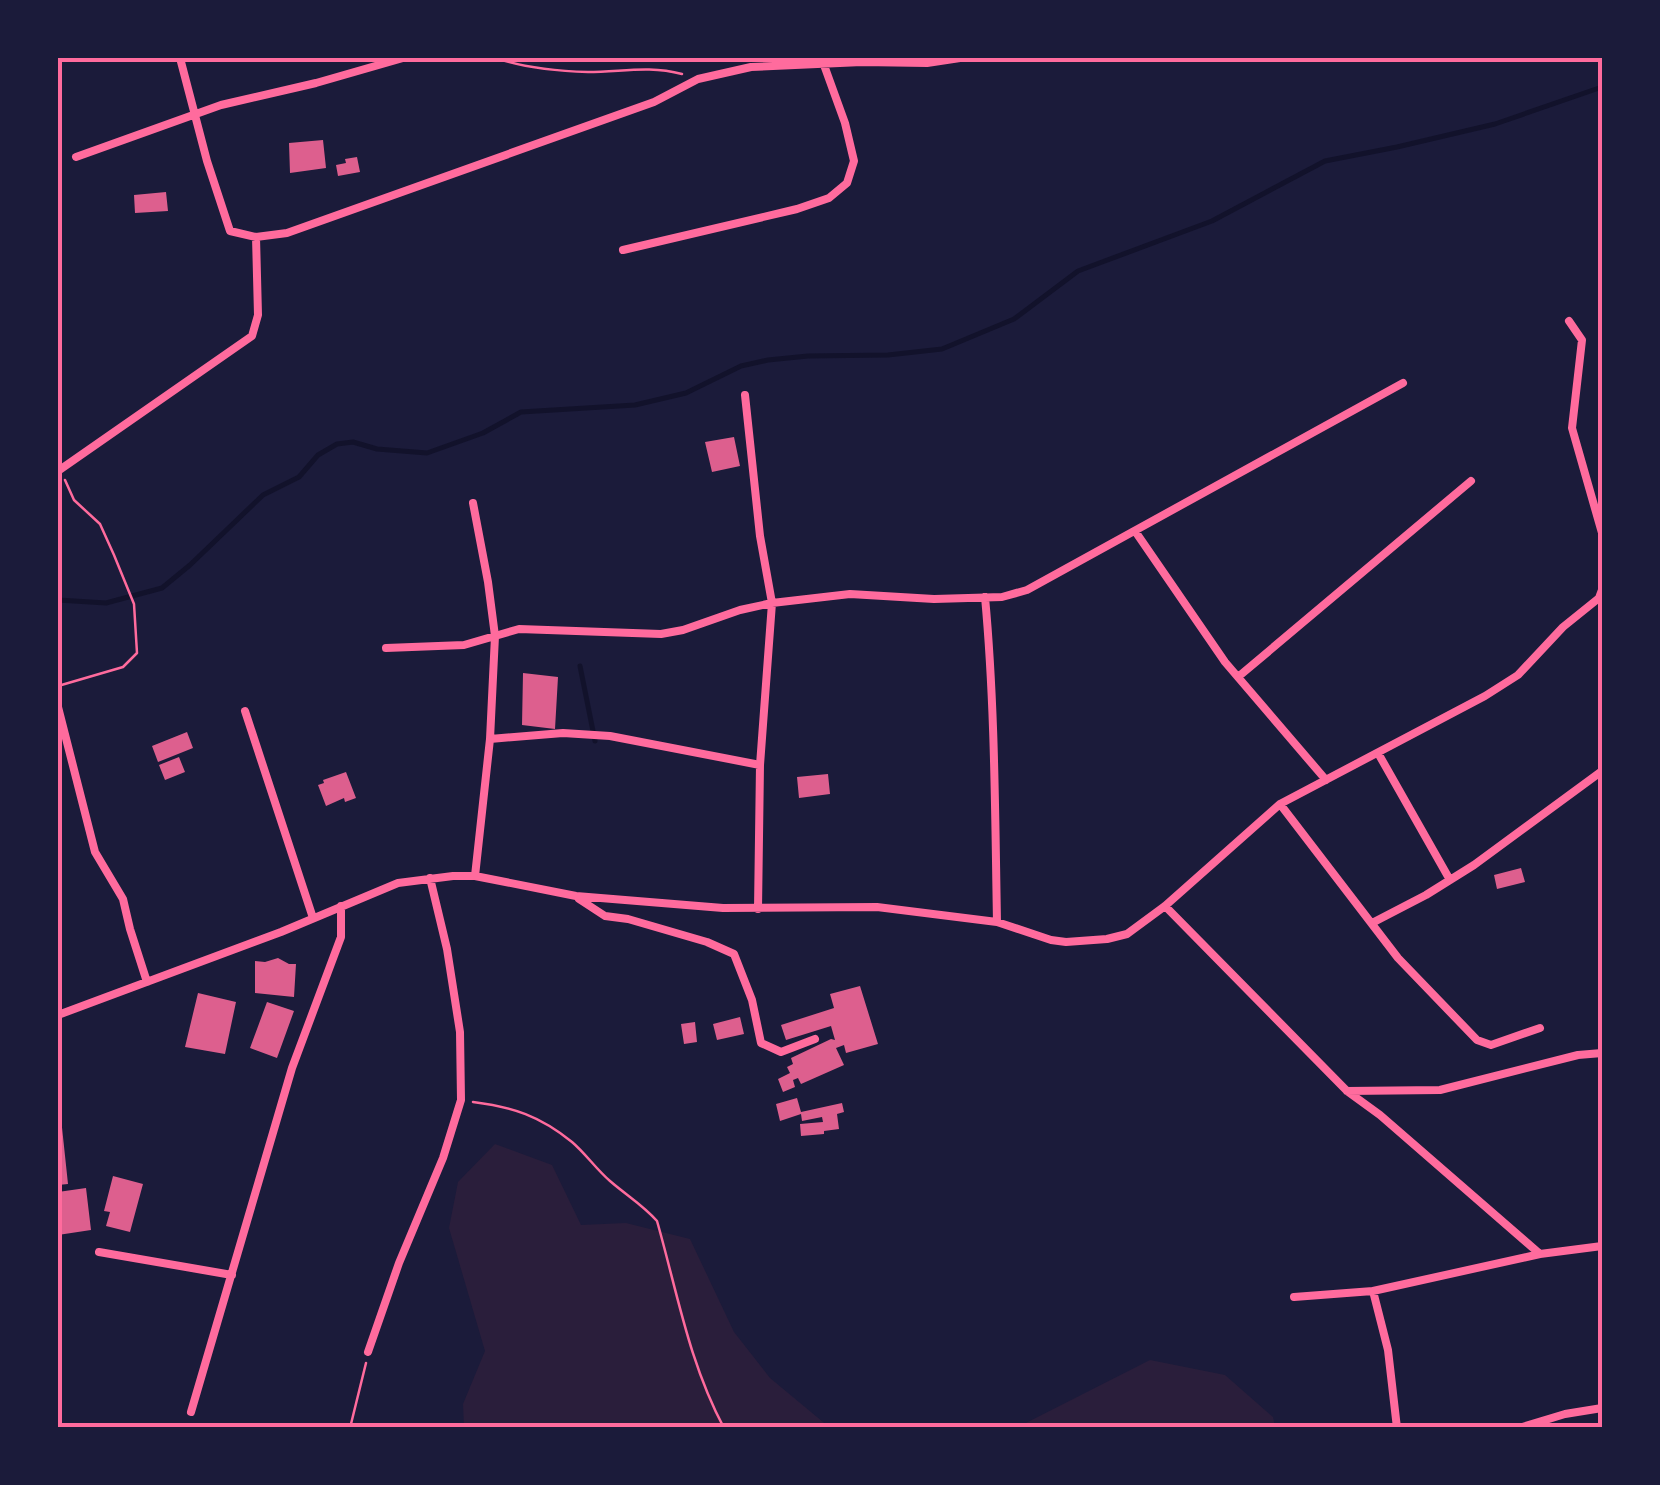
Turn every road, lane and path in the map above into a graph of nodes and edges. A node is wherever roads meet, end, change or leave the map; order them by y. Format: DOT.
graph roads {
  1 [pos="180,58"];
  2 [pos="402,58"];
  3 [pos="496,58"];
  4 [pos="960,58"];
  5 [pos="824,65"];
  6 [pos="698,78"];
  7 [pos="196,114"];
  8 [pos="76,157"];
  9 [pos="256,236"];
  10 [pos="623,250"];
  11 [pos="1569,321"];
  12 [pos="1404,383"];
  13 [pos="744,396"];
  14 [pos="59,471"];
  15 [pos="1471,481"];
  16 [pos="473,503"];
  17 [pos="1135,531"];
  18 [pos="1602,533"];
  19 [pos="1602,590"];
  20 [pos="984,598"];
  21 [pos="772,603"];
  22 [pos="494,636"];
  23 [pos="386,648"];
  24 [pos="1238,677"];
  25 [pos="58,686"];
  26 [pos="58,707"];
  27 [pos="245,711"];
  28 [pos="490,740"];
  29 [pos="1378,753"];
  30 [pos="760,765"];
  31 [pos="1602,770"];
  32 [pos="1326,780"];
  33 [pos="1280,804"];
  34 [pos="475,876"];
  35 [pos="430,878"];
  36 [pos="1450,880"];
  37 [pos="576,896"];
  38 [pos="341,906"];
  39 [pos="1165,906"];
  40 [pos="758,910"];
  41 [pos="313,918"];
  42 [pos="997,922"];
  43 [pos="1372,923"];
  44 [pos="146,982"];
  45 [pos="58,1015"];
  46 [pos="1540,1028"];
  47 [pos="816,1039"];
  48 [pos="1602,1054"];
  49 [pos="1347,1092"];
  50 [pos="461,1100"];
  51 [pos="1602,1246"];
  52 [pos="99,1252"];
  53 [pos="1540,1254"];
  54 [pos="232,1275"];
  55 [pos="1373,1292"];
  56 [pos="1294,1297"];
  57 [pos="368,1352"];
  58 [pos="1602,1408"];
  59 [pos="191,1412"];
  60 [pos="350,1428"];
  61 [pos="724,1428"];
  62 [pos="1397,1428"];
  63 [pos="1518,1428"];
  1 -- 7 [label="street"];
  2 -- 7 [label="street"];
  3 -- 6 [label="path"];
  4 -- 5 [label="street"];
  5 -- 6 [label="street"];
  5 -- 10 [label="street"];
  6 -- 9 [label="street"];
  7 -- 8 [label="street"];
  7 -- 9 [label="street"];
  9 -- 14 [label="street"];
  11 -- 18 [label="street"];
  12 -- 17 [label="street"];
  13 -- 21 [label="street"];
  14 -- 25 [label="path"];
  15 -- 24 [label="street"];
  16 -- 22 [label="street"];
  17 -- 20 [label="street"];
  17 -- 24 [label="street"];
  19 -- 29 [label="street"];
  20 -- 21 [label="street"];
  20 -- 42 [label="street"];
  21 -- 22 [label="street"];
  21 -- 30 [label="street"];
  22 -- 23 [label="street"];
  22 -- 28 [label="street"];
  24 -- 32 [label="street"];
  26 -- 44 [label="street"];
  27 -- 41 [label="street"];
  28 -- 30 [label="street"];
  28 -- 34 [label="street"];
  29 -- 32 [label="street"];
  29 -- 36 [label="street"];
  30 -- 40 [label="street"];
  31 -- 36 [label="street"];
  32 -- 33 [label="street"];
  33 -- 39 [label="street"];
  33 -- 43 [label="street"];
  34 -- 35 [label="street"];
  34 -- 37 [label="street"];
  35 -- 38 [label="street"];
  35 -- 50 [label="street"];
  36 -- 43 [label="street"];
  37 -- 40 [label="street"];
  37 -- 47 [label="street"];
  38 -- 41 [label="street"];
  38 -- 54 [label="street"];
  39 -- 42 [label="street"];
  39 -- 49 [label="street"];
  40 -- 42 [label="street"];
  41 -- 44 [label="street"];
  43 -- 46 [label="street"];
  44 -- 45 [label="street"];
  48 -- 49 [label="street"];
  49 -- 53 [label="street"];
  50 -- 57 [label="street"];
  50 -- 61 [label="path"];
  51 -- 53 [label="street"];
  52 -- 54 [label="street"];
  53 -- 55 [label="street"];
  54 -- 59 [label="street"];
  55 -- 56 [label="street"];
  55 -- 62 [label="street"];
  57 -- 60 [label="path"];
  58 -- 63 [label="street"];
}
